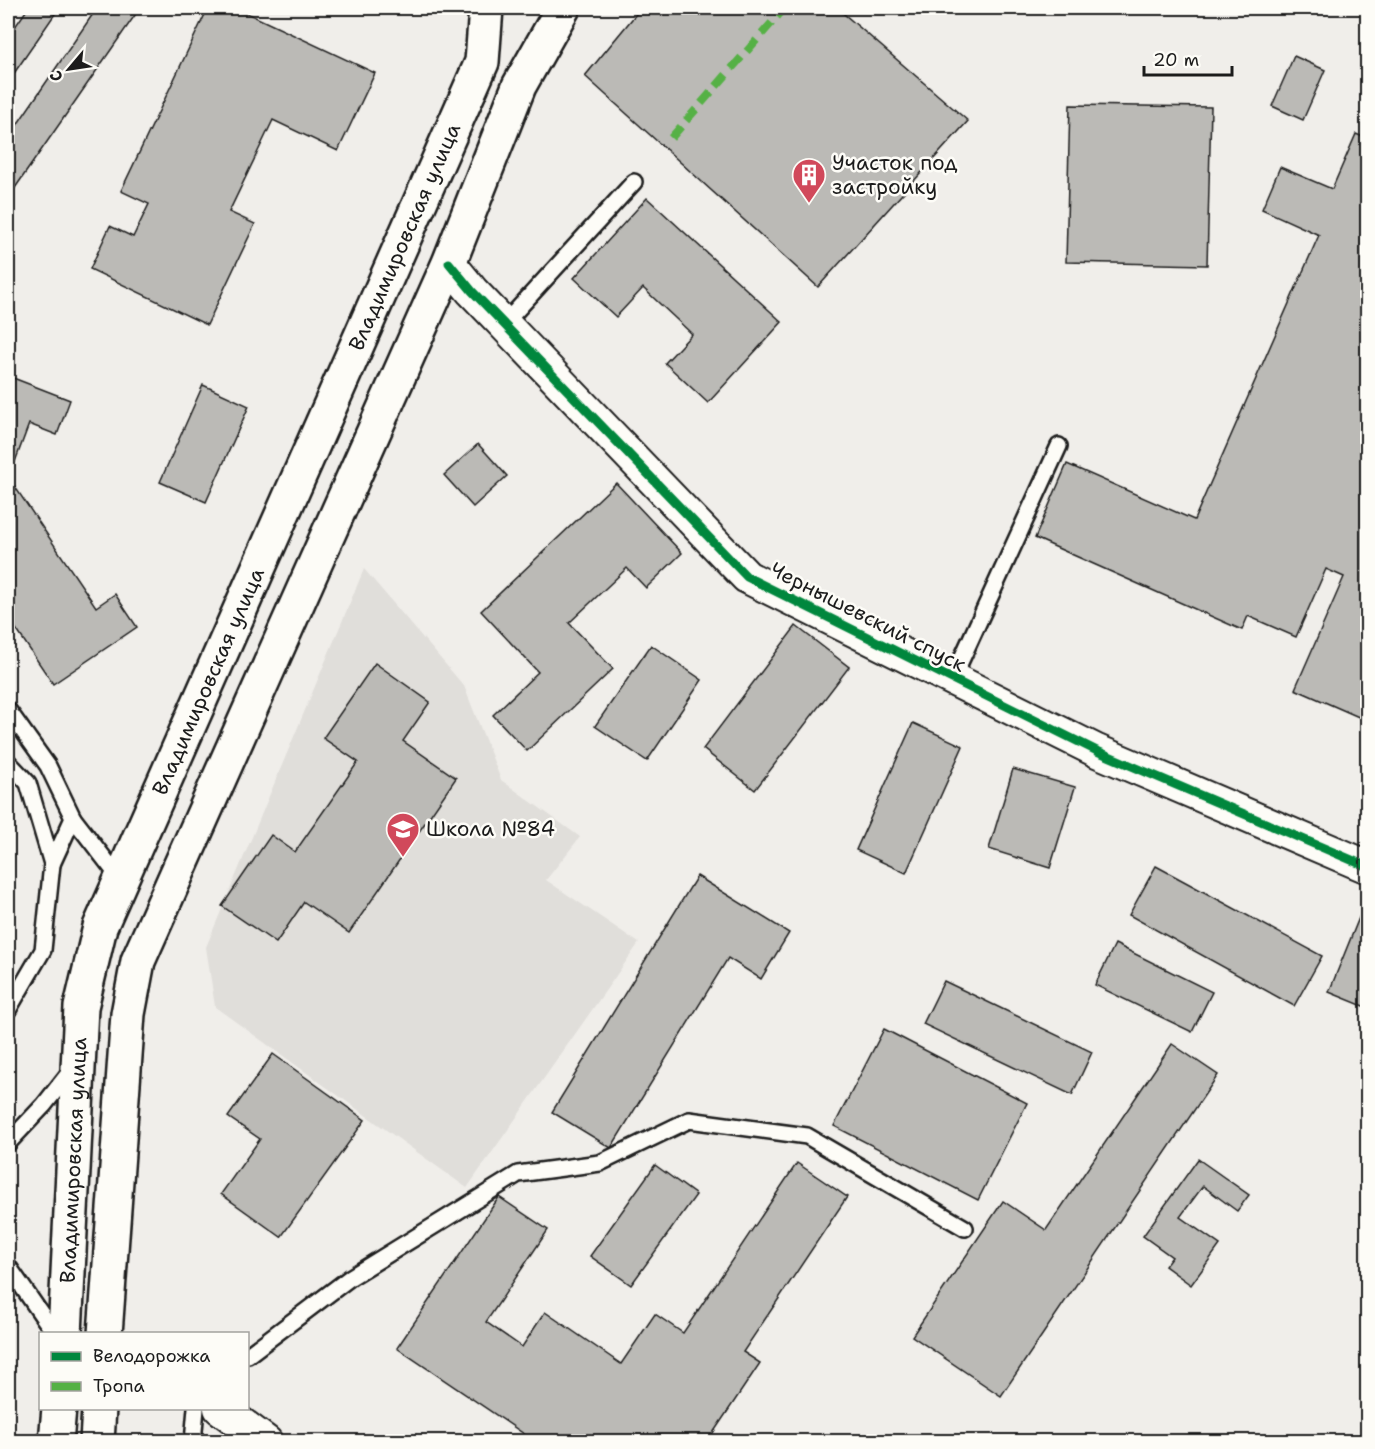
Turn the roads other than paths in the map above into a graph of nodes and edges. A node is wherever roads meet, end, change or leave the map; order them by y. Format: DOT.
graph roads {
  1 [pos="486,8"];
  2 [pos="563,8"];
  3 [pos="634,182"];
  4 [pos="449,263"];
  5 [pos="504,324"];
  6 [pos="1059,446"];
  7 [pos="952,680"];
  8 [pos="8,710"];
  9 [pos="8,762"];
  10 [pos="73,818"];
  11 [pos="52,864"];
  12 [pos="1368,867"];
  13 [pos="121,880"];
  14 [pos="8,1010"];
  15 [pos="78,1061"];
  16 [pos="8,1143"];
  17 [pos="965,1228"];
  18 [pos="8,1266"];
  19 [pos="54,1332"];
  20 [pos="64,1332"];
  21 [pos="105,1332"];
  22 [pos="249,1354"];
  23 [pos="59,1410"];
  24 [pos="99,1410"];
  25 [pos="196,1410"];
  26 [pos="223,1410"];
  27 [pos="56,1442"];
  28 [pos="97,1442"];
  29 [pos="193,1442"];
  30 [pos="266,1442"];
  1 -- 13 [label="main road, Владимировская улица"];
  2 -- 4 [label="main road, Владимировская улица"];
  3 -- 5 [label="lane"];
  4 -- 5 [label="street, Чернышевский спуск"];
  4 -- 21 [label="main road, Владимировская улица"];
  5 -- 7 [label="street, Чернышевский спуск"];
  6 -- 7 [label="lane"];
  7 -- 12 [label="street, Чернышевский спуск"];
  8 -- 10 [label="lane"];
  9 -- 11 [label="lane"];
  10 -- 11 [label="lane"];
  10 -- 13 [label="lane"];
  11 -- 14 [label="lane"];
  13 -- 15 [label="main road, Владимировская улица"];
  15 -- 16 [label="lane"];
  15 -- 20 [label="main road, Владимировская улица"];
  17 -- 22 [label="lane"];
  18 -- 19 [label="lane"];
  23 -- 27 [label="main road"];
  24 -- 28 [label="main road"];
  25 -- 29 [label="lane"];
  26 -- 30 [label="street"];
}
